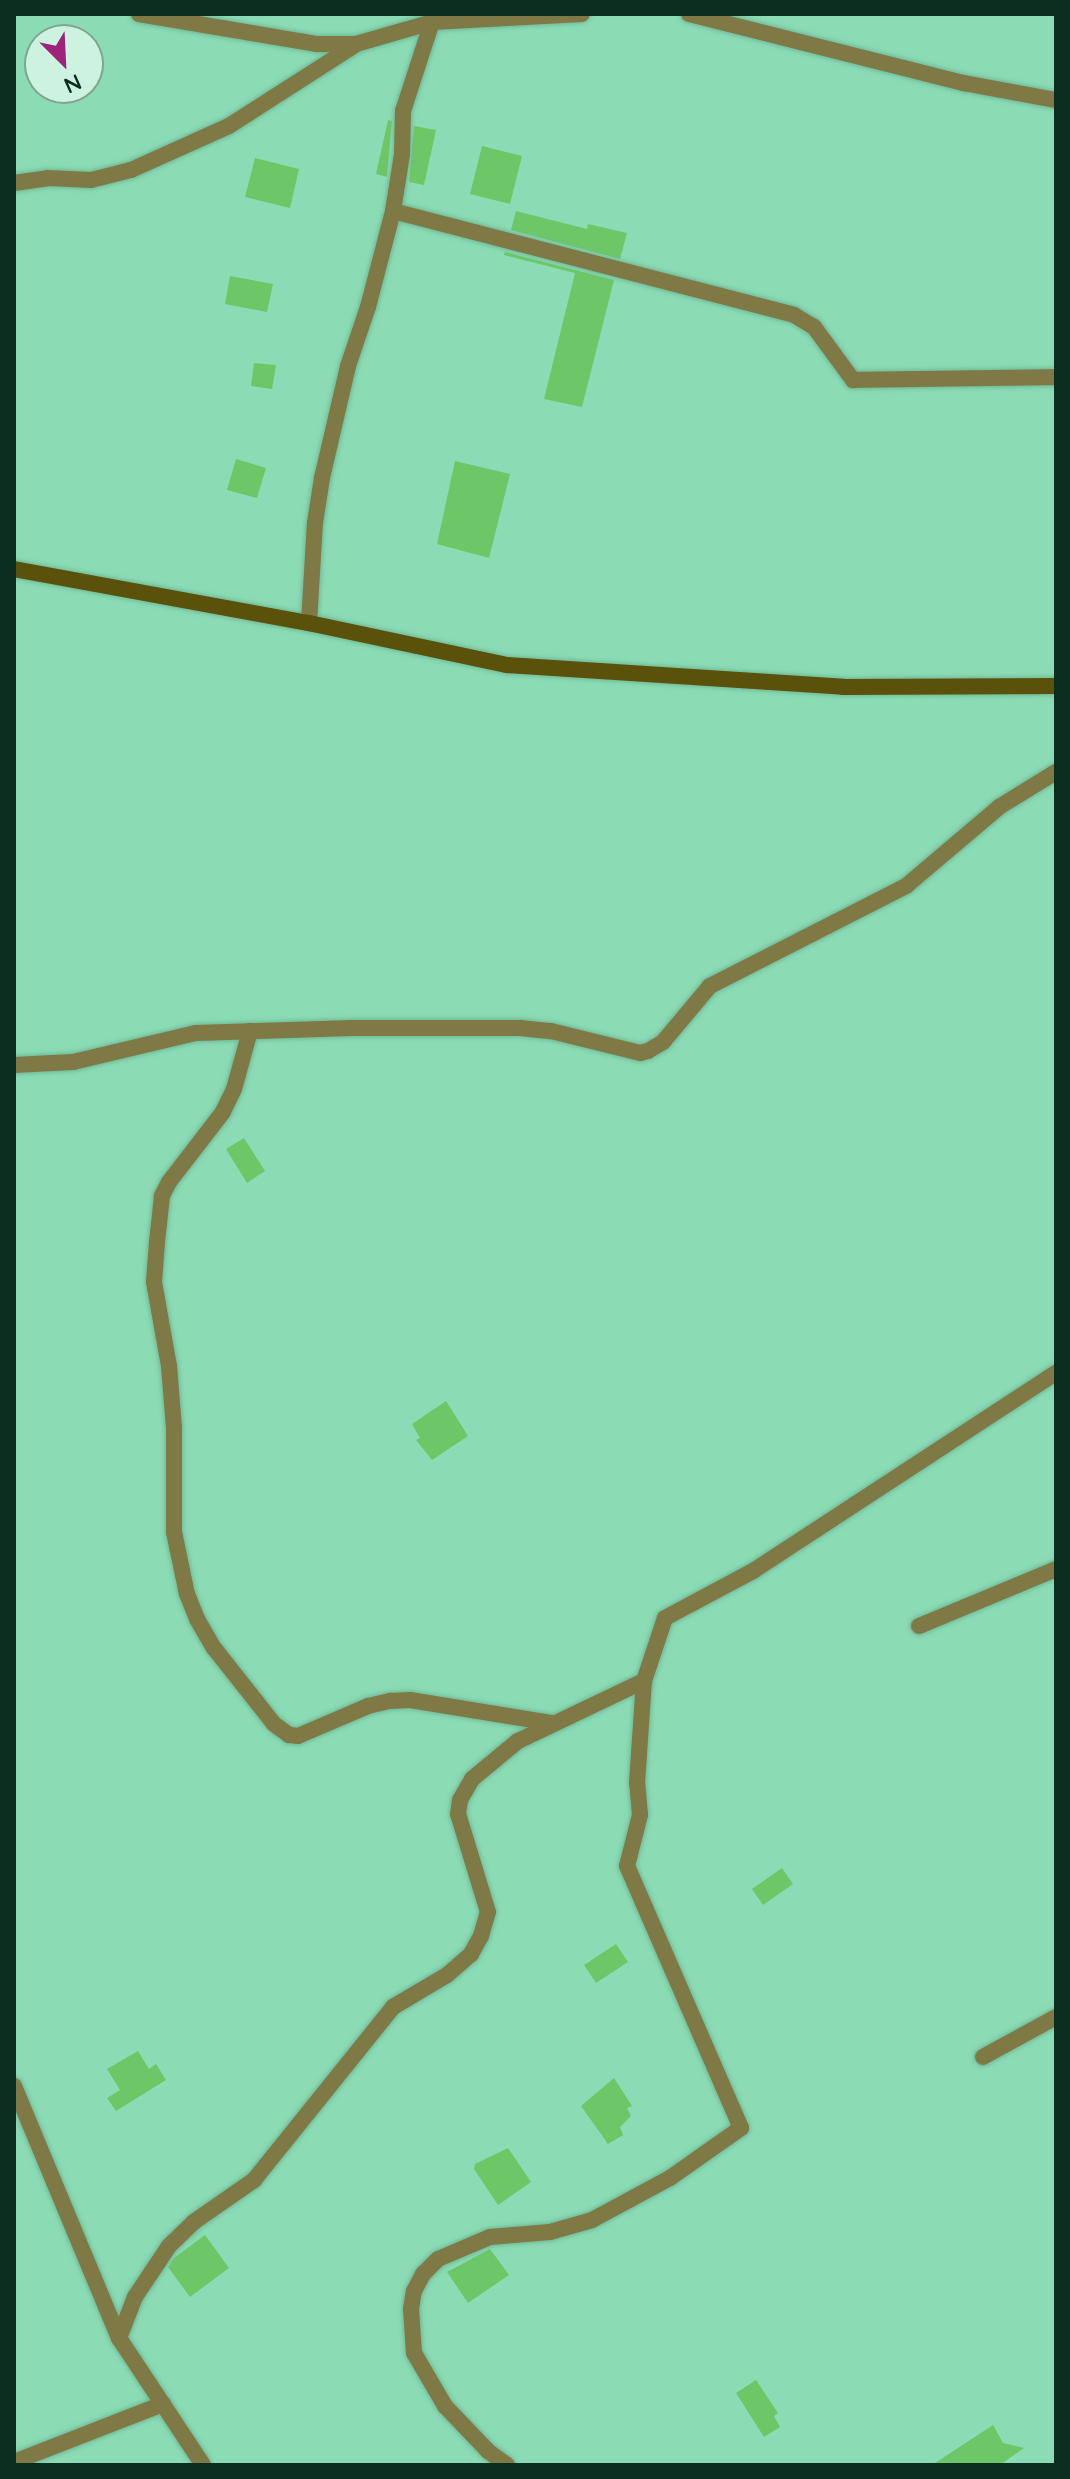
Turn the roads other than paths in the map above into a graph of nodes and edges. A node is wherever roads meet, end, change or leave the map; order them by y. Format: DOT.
graph roads {
  1 [pos="139,14"];
  2 [pos="582,14"];
  3 [pos="689,14"];
  4 [pos="432,22"];
  5 [pos="356,44"];
  6 [pos="1056,100"];
  7 [pos="14,183"];
  8 [pos="393,211"];
  9 [pos="1056,377"];
  10 [pos="14,569"];
  11 [pos="309,623"];
  12 [pos="1056,686"];
  13 [pos="1056,772"];
  14 [pos="250,1031"];
  15 [pos="14,1065"];
  16 [pos="1056,1373"];
  17 [pos="1056,1569"];
  18 [pos="919,1626"];
  19 [pos="644,1681"];
  20 [pos="552,1723"];
  21 [pos="1056,2017"];
  22 [pos="983,2057"];
  23 [pos="14,2086"];
  24 [pos="119,2338"];
  25 [pos="163,2404"];
  26 [pos="14,2462"];
  27 [pos="203,2465"];
  28 [pos="507,2465"];
  1 -- 5 [label="street"];
  2 -- 4 [label="street"];
  3 -- 6 [label="street"];
  4 -- 5 [label="street"];
  4 -- 8 [label="street"];
  5 -- 7 [label="street"];
  8 -- 9 [label="street"];
  8 -- 11 [label="street"];
  10 -- 11 [label="street"];
  11 -- 12 [label="street"];
  13 -- 14 [label="street"];
  14 -- 15 [label="street"];
  14 -- 20 [label="street"];
  16 -- 19 [label="street"];
  17 -- 18 [label="street"];
  19 -- 20 [label="street"];
  19 -- 28 [label="street"];
  20 -- 24 [label="street"];
  21 -- 22 [label="street"];
  23 -- 24 [label="street"];
  24 -- 25 [label="street"];
  25 -- 26 [label="street"];
  25 -- 27 [label="street"];
}
